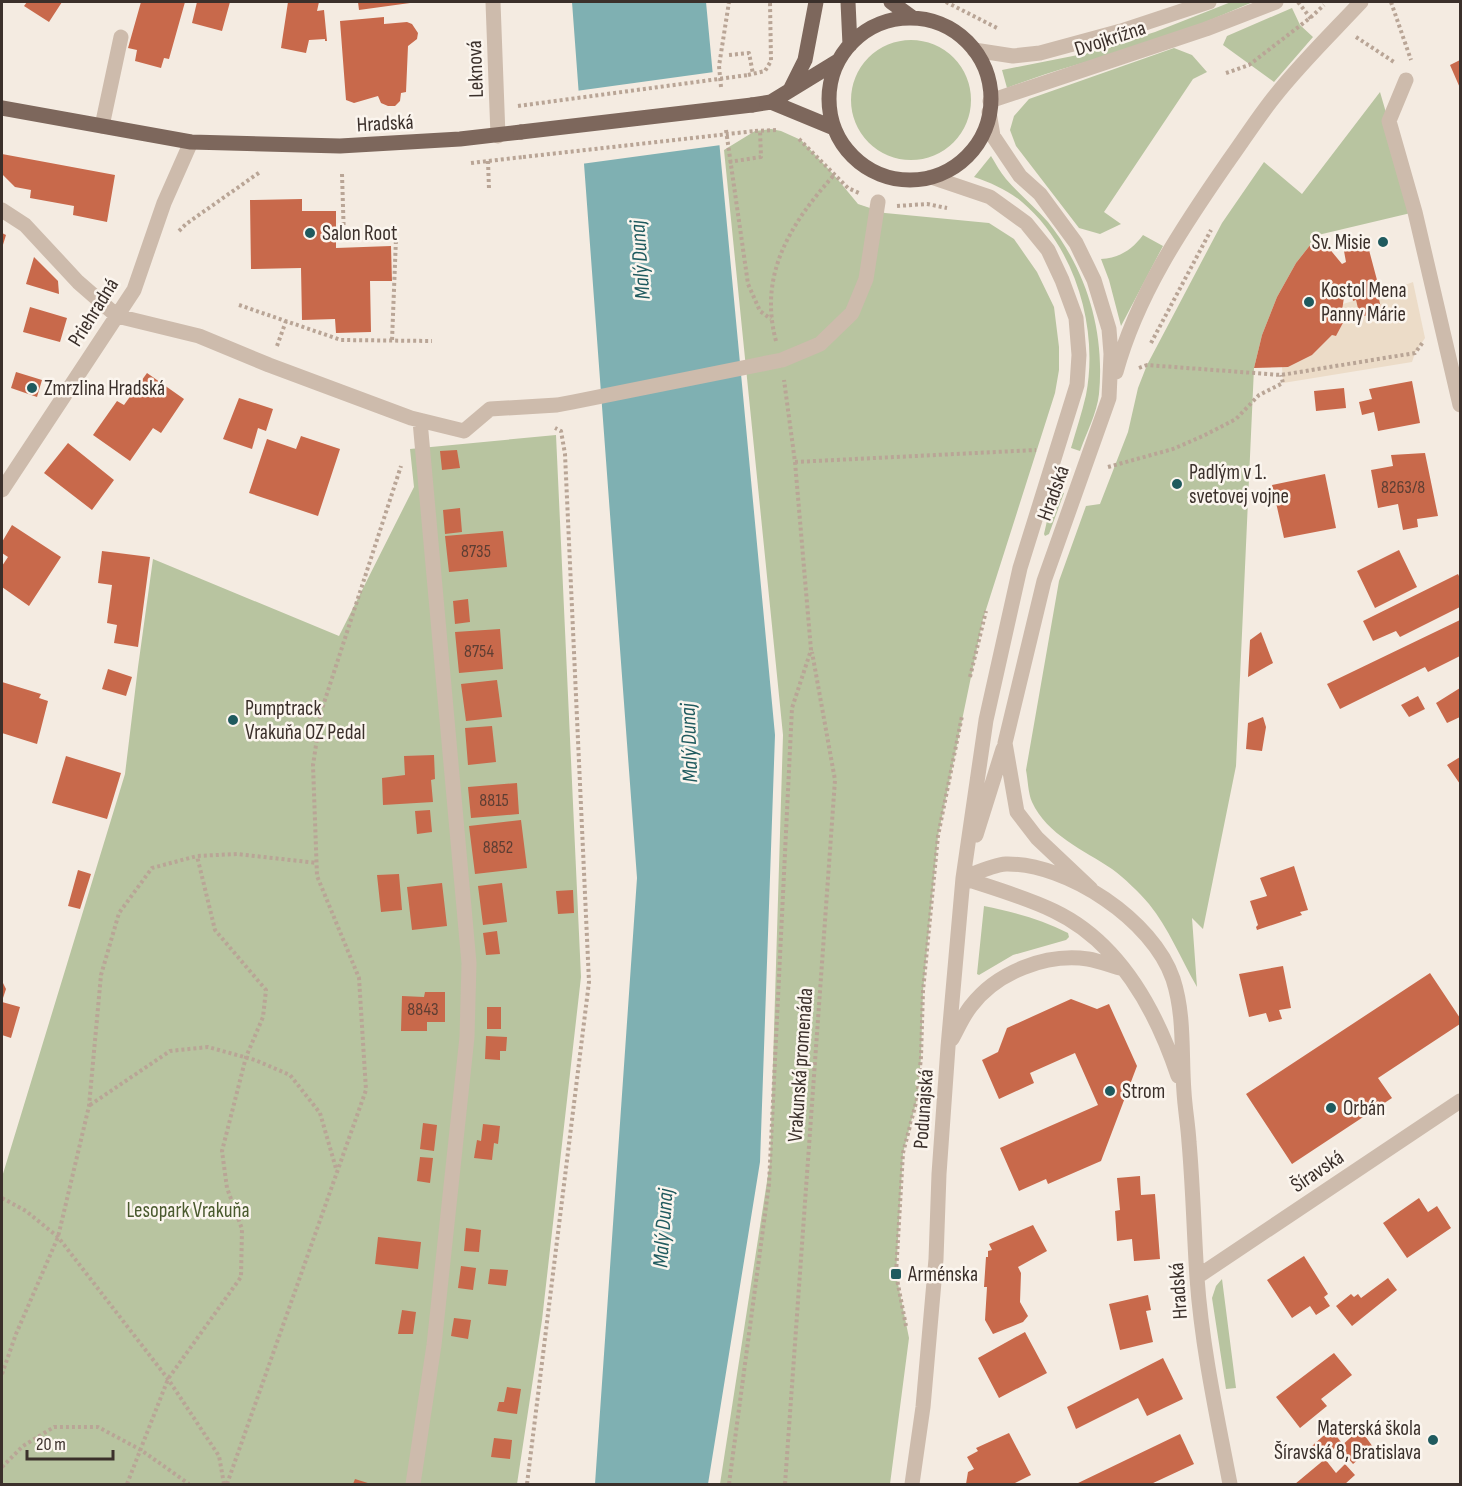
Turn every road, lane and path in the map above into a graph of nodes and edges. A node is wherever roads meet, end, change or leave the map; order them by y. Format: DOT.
graph roads {
  1 [pos="494,2"];
  2 [pos="729,2"];
  3 [pos="770,2"];
  4 [pos="816,2"];
  5 [pos="848,2"];
  6 [pos="891,2"];
  7 [pos="946,2"];
  8 [pos="1209,2"];
  9 [pos="1276,2"];
  10 [pos="1361,2"];
  11 [pos="1391,2"];
  12 [pos="1324,5"];
  13 [pos="913,18"];
  14 [pos="1008,33"];
  15 [pos="121,37"];
  16 [pos="1350,43"];
  17 [pos="850,45"];
  18 [pos="974,50"];
  19 [pos="729,55"];
  20 [pos="1410,57"];
  21 [pos="838,61"];
  22 [pos="1399,65"];
  23 [pos="1226,73"];
  24 [pos="750,74"];
  25 [pos="1407,76"];
  26 [pos="790,90"];
  27 [pos="722,98"];
  28 [pos="771,102"];
  29 [pos="518,106"];
  30 [pos="990,107"];
  31 [pos="2,108"];
  32 [pos="724,119"];
  33 [pos="102,126"];
  34 [pos="834,128"];
  35 [pos="757,131"];
  36 [pos="781,131"];
  37 [pos="791,135"];
  38 [pos="498,136"];
  39 [pos="190,142"];
  40 [pos="523,157"];
  41 [pos="729,162"];
  42 [pos="471,163"];
  43 [pos="260,172"];
  44 [pos="342,174"];
  45 [pos="834,175"];
  46 [pos="931,177"];
  47 [pos="489,189"];
  48 [pos="878,202"];
  49 [pos="950,208"];
  50 [pos="2,210"];
  51 [pos="1212,229"];
  52 [pos="178,232"];
  53 [pos="239,305"];
  54 [pos="117,316"];
  55 [pos="1425,338"];
  56 [pos="392,341"];
  57 [pos="432,341"];
  58 [pos="1148,348"];
  59 [pos="1143,358"];
  60 [pos="782,360"];
  61 [pos="1281,375"];
  62 [pos="1109,398"];
  63 [pos="1461,405"];
  64 [pos="420,421"];
  65 [pos="553,426"];
  66 [pos="1036,450"];
  67 [pos="795,462"];
  68 [pos="402,463"];
  69 [pos="1101,469"];
  70 [pos="2,490"];
  71 [pos="811,650"];
  72 [pos="1005,743"];
  73 [pos="197,856"];
  74 [pos="317,863"];
  75 [pos="963,878"];
  76 [pos="1091,889"];
  77 [pos="1125,970"];
  78 [pos="948,1047"];
  79 [pos="246,1057"];
  80 [pos="1184,1092"];
  81 [pos="1461,1101"];
  82 [pos="89,1106"];
  83 [pos="338,1174"];
  84 [pos="2,1198"];
  85 [pos="58,1237"];
  86 [pos="1197,1276"];
  87 [pos="2,1374"];
  88 [pos="168,1379"];
  89 [pos="141,1450"];
  90 [pos="2,1467"];
  91 [pos="127,1485"];
  92 [pos="189,1485"];
  93 [pos="226,1485"];
  94 [pos="413,1485"];
  95 [pos="527,1485"];
  96 [pos="729,1485"];
  97 [pos="785,1485"];
  98 [pos="912,1485"];
  99 [pos="1230,1485"];
  1 -- 38 [label="street, Leknová"];
  2 -- 27 [label="path"];
  3 -- 24 [label="path"];
  4 -- 26 [label="main road"];
  5 -- 17 [label="main road"];
  6 -- 13 [label="main road"];
  7 -- 14 [label="path"];
  8 -- 18 [label="street, Dvojkrížna"];
  9 -- 30 [label="street, Dvojkrížna"];
  10 -- 62 [label="street"];
  11 -- 20 [label="path"];
  12 -- 23 [label="path"];
  13 -- 17 [label="main road"];
  13 -- 18 [label="main road"];
  15 -- 33 [label="street"];
  16 -- 22 [label="path"];
  17 -- 21 [label="main road"];
  18 -- 30 [label="main road"];
  19 -- 24 [label="path"];
  20 -- 22 [label="path"];
  20 -- 25 [label="path"];
  21 -- 26 [label="main road, Hradská"];
  21 -- 34 [label="main road"];
  22 -- 25 [label="path"];
  24 -- 29 [label="path, bridge"];
  25 -- 63 [label="street"];
  26 -- 28 [label="main road, Hradská"];
  28 -- 34 [label="main road"];
  28 -- 38 [label="main road, Hradská, bridge"];
  30 -- 46 [label="main road"];
  30 -- 62 [label="street, Hradská"];
  31 -- 33 [label="main road, Hradská"];
  32 -- 41 [label="path"];
  33 -- 39 [label="main road, Hradská"];
  34 -- 46 [label="main road"];
  35 -- 36 [label="path"];
  35 -- 40 [label="path, bridge"];
  35 -- 41 [label="path"];
  37 -- 45 [label="path"];
  38 -- 39 [label="main road, Hradská"];
  39 -- 54 [label="street, Priehradná"];
  41 -- 45 [label="path"];
  42 -- 47 [label="path"];
  43 -- 52 [label="path"];
  44 -- 56 [label="path"];
  45 -- 48 [label="path"];
  46 -- 75 [label="street, Hradská"];
  48 -- 49 [label="path"];
  48 -- 60 [label="street"];
  50 -- 54 [label="street"];
  51 -- 58 [label="path"];
  53 -- 56 [label="path"];
  54 -- 64 [label="street"];
  54 -- 70 [label="street, Priehradná"];
  55 -- 61 [label="path"];
  56 -- 57 [label="path"];
  59 -- 61 [label="path"];
  60 -- 64 [label="street"];
  60 -- 67 [label="path, Vrakunská promenáda"];
  61 -- 69 [label="path"];
  62 -- 72 [label="street, Hradská"];
  64 -- 94 [label="street"];
  65 -- 95 [label="path"];
  66 -- 67 [label="path"];
  67 -- 71 [label="path, Vrakunská promenáda"];
  68 -- 74 [label="path"];
  71 -- 96 [label="path"];
  71 -- 97 [label="path, Vrakunská promenáda"];
  72 -- 75 [label="street, Podunajská"];
  72 -- 76 [label="street, Hradská"];
  73 -- 74 [label="path"];
  73 -- 79 [label="path"];
  73 -- 82 [label="path"];
  74 -- 83 [label="path"];
  75 -- 76 [label="street, Hradská"];
  75 -- 77 [label="street, Hradská"];
  75 -- 78 [label="street, Podunajská"];
  76 -- 80 [label="street, Hradská"];
  77 -- 78 [label="street"];
  77 -- 80 [label="street, Hradská"];
  78 -- 98 [label="street, Podunajská"];
  79 -- 82 [label="path"];
  79 -- 83 [label="path"];
  79 -- 88 [label="path"];
  80 -- 86 [label="street, Hradská"];
  81 -- 86 [label="street, Šíravská"];
  82 -- 85 [label="path"];
  83 -- 93 [label="path"];
  84 -- 85 [label="path"];
  85 -- 87 [label="path"];
  85 -- 88 [label="path"];
  86 -- 99 [label="street, Hradská"];
  88 -- 89 [label="path"];
  88 -- 93 [label="path"];
  89 -- 90 [label="path"];
  89 -- 91 [label="path"];
  89 -- 92 [label="path"];
}
